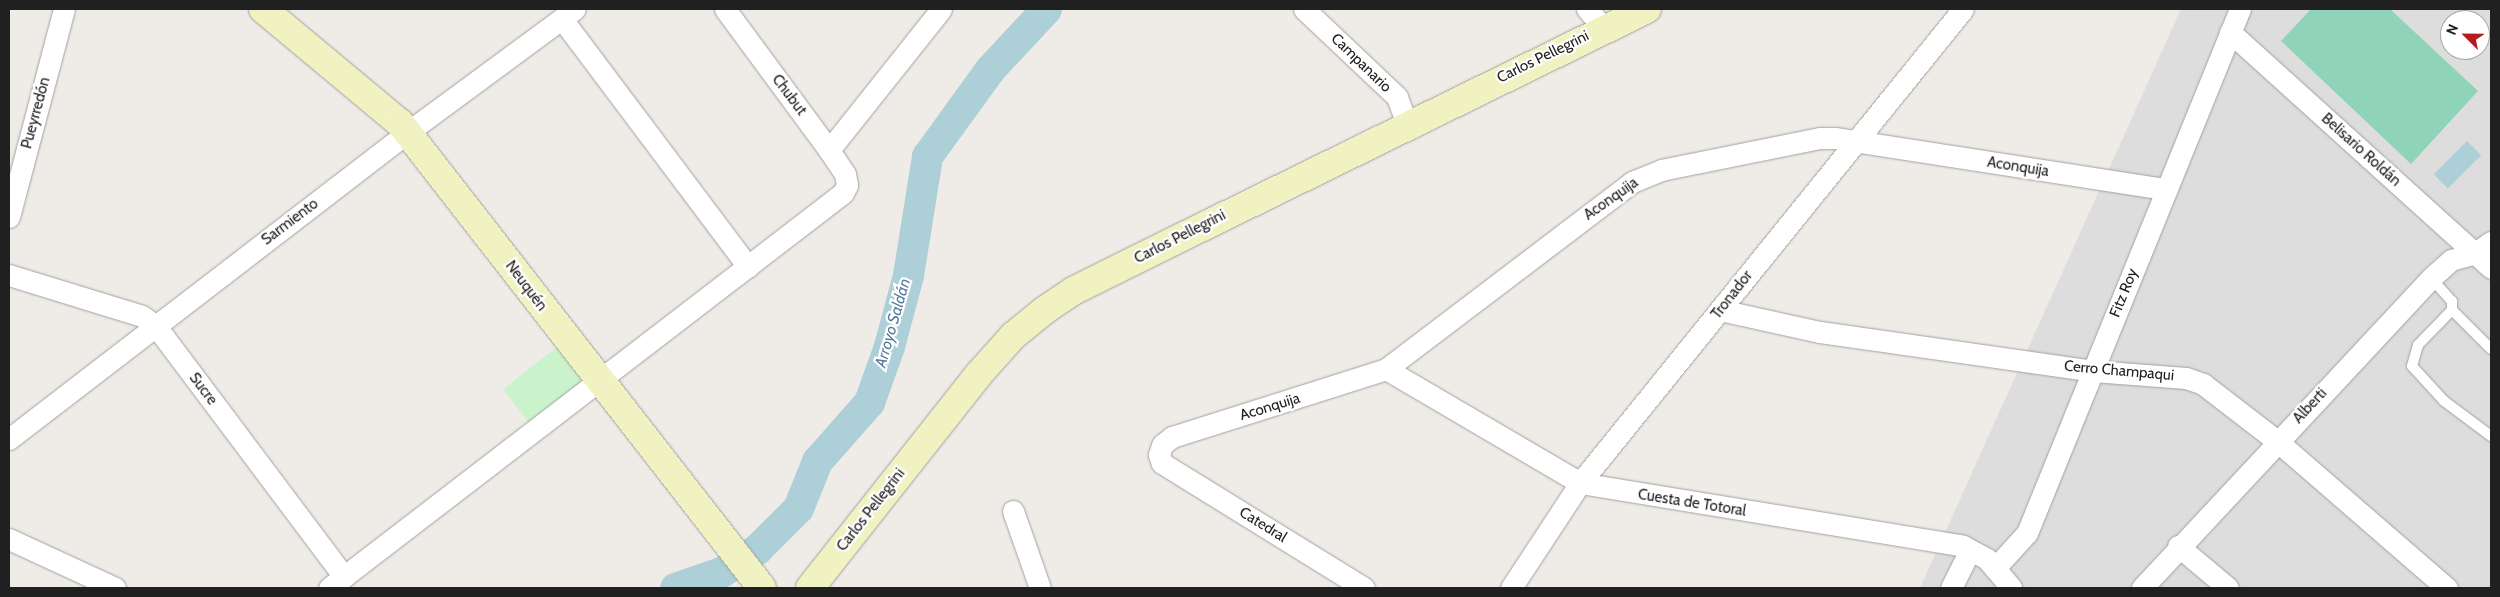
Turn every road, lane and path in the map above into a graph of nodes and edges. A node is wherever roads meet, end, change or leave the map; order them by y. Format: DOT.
graph roads {
  1 [pos="64,9"];
  2 [pos="263,9"];
  3 [pos="725,9"];
  4 [pos="941,9"];
  5 [pos="1304,9"];
  6 [pos="1647,9"];
  7 [pos="1963,9"];
  8 [pos="2236,10"];
  9 [pos="568,14"];
  10 [pos="1595,18"];
  11 [pos="2230,32"];
  12 [pos="1407,124"];
  13 [pos="408,132"];
  14 [pos="1853,142"];
  15 [pos="830,150"];
  16 [pos="2165,189"];
  17 [pos="9,217"];
  18 [pos="2483,247"];
  19 [pos="748,267"];
  20 [pos="2491,268"];
  21 [pos="9,276"];
  22 [pos="2431,278"];
  23 [pos="1720,310"];
  24 [pos="2452,310"];
  25 [pos="155,325"];
  26 [pos="2491,349"];
  27 [pos="1386,369"];
  28 [pos="2093,371"];
  29 [pos="598,381"];
  30 [pos="2491,436"];
  31 [pos="9,439"];
  32 [pos="2276,441"];
  33 [pos="1162,463"];
  34 [pos="1580,483"];
  35 [pos="1014,511"];
  36 [pos="9,539"];
  37 [pos="2178,546"];
  38 [pos="1970,550"];
  39 [pos="1995,568"];
  40 [pos="337,583"];
  41 [pos="758,583"];
  42 [pos="115,588"];
  43 [pos="810,588"];
  44 [pos="1040,588"];
  45 [pos="1364,588"];
  46 [pos="1511,588"];
  47 [pos="1951,588"];
  48 [pos="2010,588"];
  49 [pos="2142,588"];
  50 [pos="2228,588"];
  51 [pos="2446,588"];
  1 -- 17 [label="street, Pueyrredón"];
  2 -- 13 [label="main road, Neuquén"];
  3 -- 15 [label="street, Chubut"];
  4 -- 15 [label="street"];
  5 -- 12 [label="street, Campanario"];
  6 -- 10 [label="main road, Carlos Pellegrini"];
  7 -- 14 [label="street, Tronador"];
  8 -- 11 [label="street, Fitz Roy"];
  9 -- 13 [label="street, Sarmiento"];
  9 -- 19 [label="street"];
  10 -- 12 [label="main road, Carlos Pellegrini"];
  11 -- 16 [label="street, Fitz Roy"];
  11 -- 18 [label="street, Belisario Roldán"];
  12 -- 43 [label="main road, Carlos Pellegrini"];
  13 -- 25 [label="street, Sarmiento"];
  13 -- 29 [label="main road, Neuquén"];
  14 -- 16 [label="street, Aconquija"];
  14 -- 23 [label="street, Tronador"];
  14 -- 27 [label="street, Aconquija"];
  15 -- 19 [label="street, Chubut"];
  16 -- 28 [label="street, Fitz Roy"];
  18 -- 20 [label="street, Belisario Roldán"];
  18 -- 22 [label="street, Alberti"];
  19 -- 29 [label="street"];
  21 -- 25 [label="street, Sucre"];
  22 -- 24 [label="lane"];
  22 -- 32 [label="street, Alberti"];
  23 -- 28 [label="street, Cerro Champaqui"];
  23 -- 34 [label="street, Tronador"];
  24 -- 26 [label="lane"];
  24 -- 30 [label="lane"];
  25 -- 31 [label="street, Sarmiento"];
  25 -- 40 [label="street, Sucre"];
  27 -- 33 [label="street, Aconquija"];
  27 -- 34 [label="street, Cuesta de Totoral"];
  28 -- 32 [label="street, Cerro Champaqui"];
  28 -- 39 [label="street, Fitz Roy"];
  29 -- 40 [label="street"];
  29 -- 41 [label="main road, Neuquén"];
  32 -- 37 [label="street, Alberti"];
  32 -- 51 [label="street, Cerro Champaqui"];
  33 -- 45 [label="street, Catedral"];
  34 -- 38 [label="street, Cuesta de Totoral"];
  34 -- 46 [label="street, Tronador"];
  35 -- 44 [label="street"];
  36 -- 42 [label="street"];
  37 -- 49 [label="street, Alberti"];
  37 -- 50 [label="street"];
  38 -- 39 [label="street, Cuesta de Totoral"];
  38 -- 47 [label="street"];
  39 -- 48 [label="street, Cuesta de Totoral"];
}
